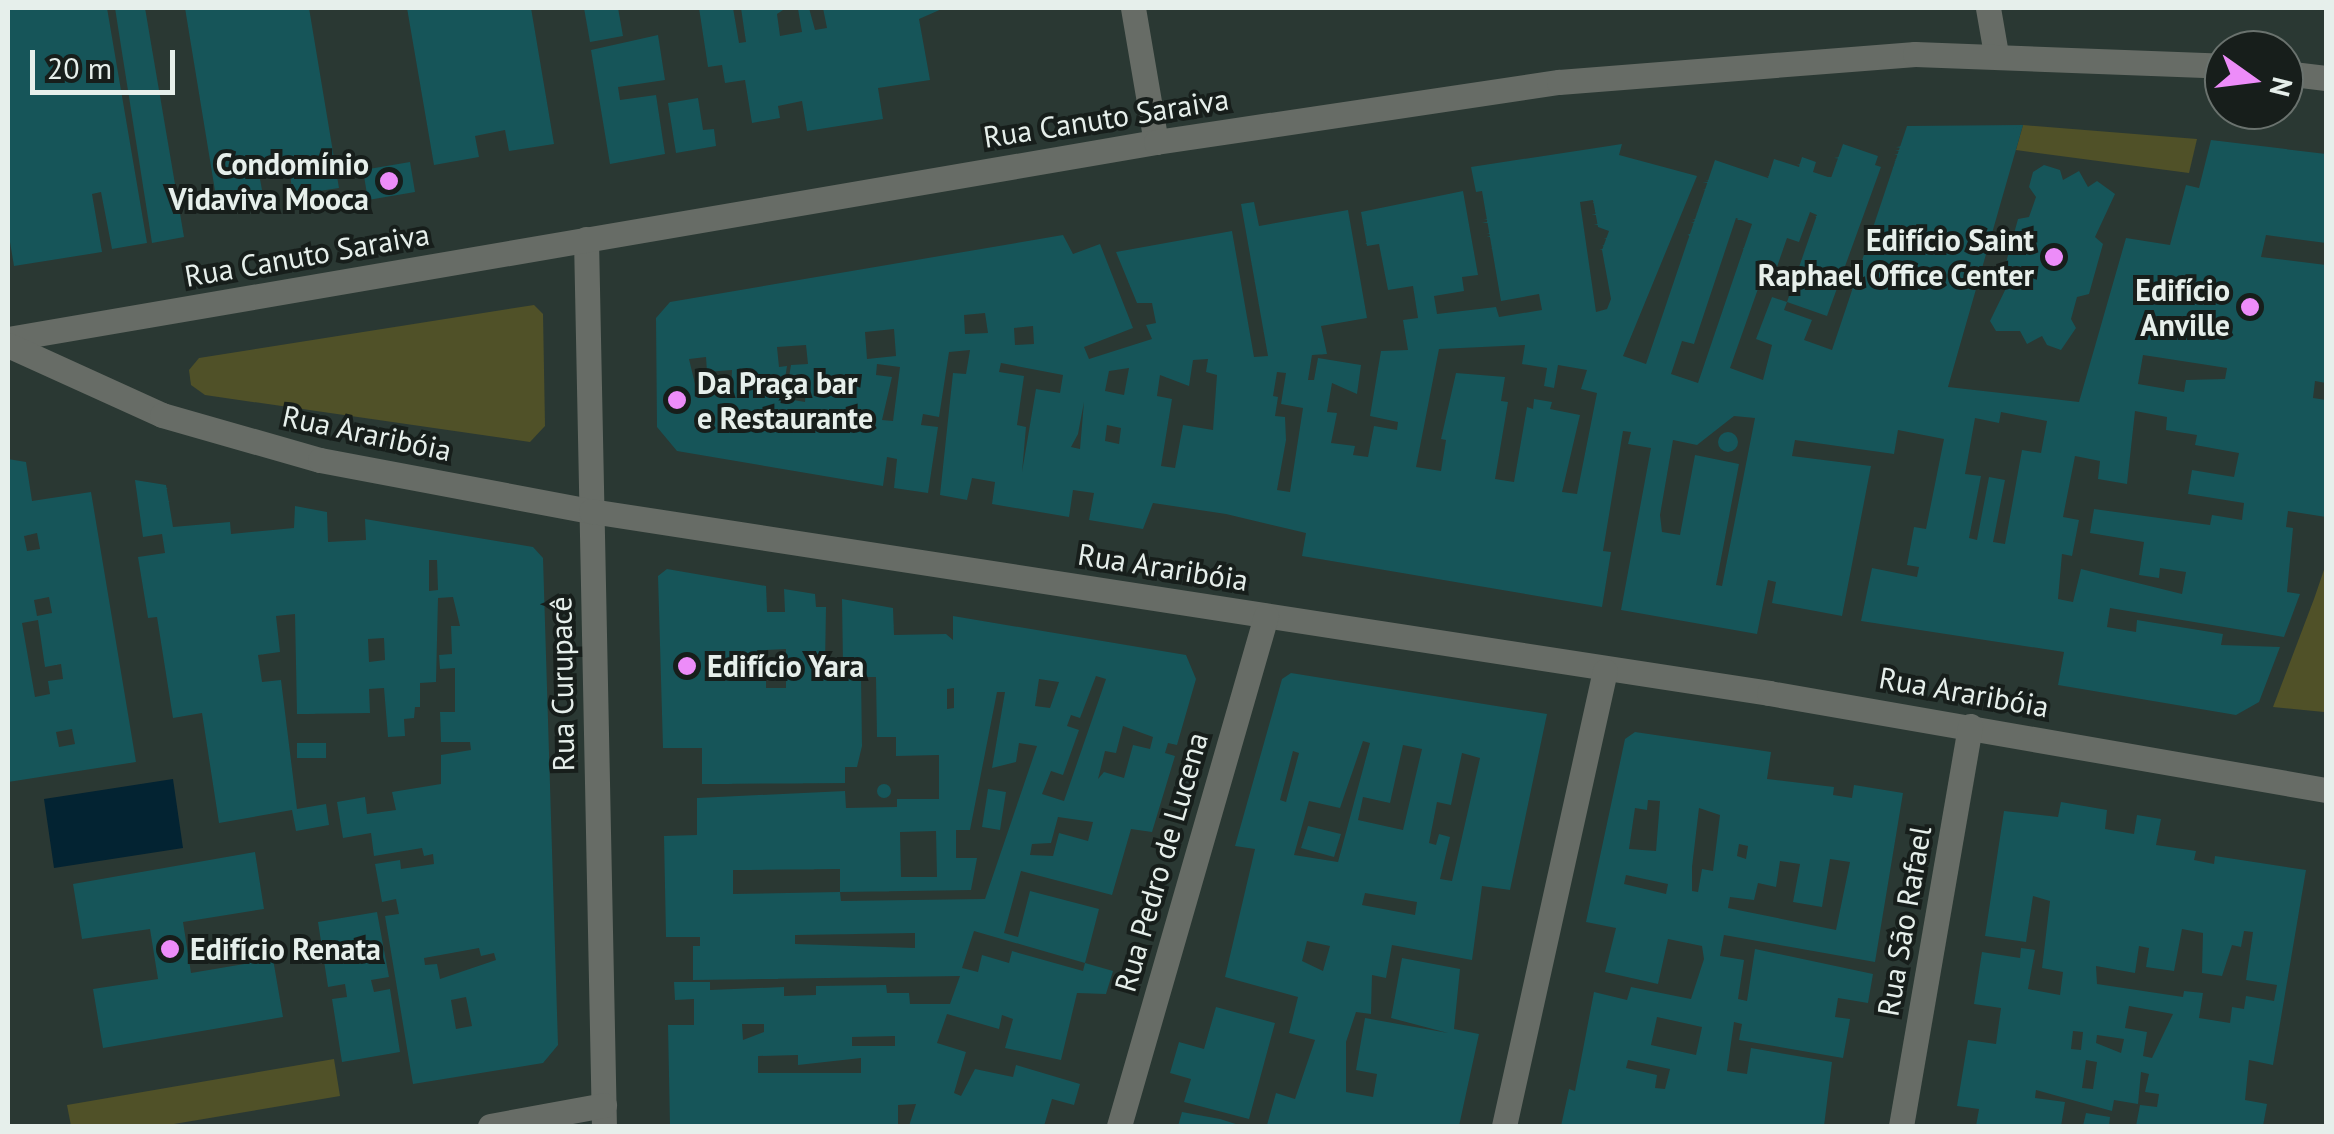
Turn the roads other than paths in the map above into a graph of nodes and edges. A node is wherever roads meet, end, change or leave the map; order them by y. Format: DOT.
graph roads {
  1 [pos="1134,8"];
  2 [pos="1988,8"];
  3 [pos="1996,54"];
  4 [pos="2204,65"];
  5 [pos="1156,142"];
  6 [pos="586,239"];
  7 [pos="8,342"];
  8 [pos="591,511"];
  9 [pos="1266,616"];
  10 [pos="1605,671"];
  11 [pos="1970,726"];
  12 [pos="2326,790"];
  13 [pos="604,1116"];
  14 [pos="490,1126"];
  15 [pos="1119,1126"];
  16 [pos="1504,1126"];
  17 [pos="1901,1126"];
  1 -- 5 [label="street"];
  2 -- 3 [label="street"];
  3 -- 4 [label="street, Rua Canuto Saraiva"];
  3 -- 5 [label="street, Rua Canuto Saraiva"];
  5 -- 6 [label="street, Rua Canuto Saraiva"];
  6 -- 7 [label="street, Rua Canuto Saraiva"];
  6 -- 8 [label="street, Rua Curupacê"];
  7 -- 8 [label="street, Rua Araribóia"];
  8 -- 9 [label="street, Rua Araribóia"];
  8 -- 13 [label="street, Rua Curupacê"];
  9 -- 10 [label="street, Rua Araribóia"];
  9 -- 15 [label="street, Rua Pedro de Lucena"];
  10 -- 11 [label="street, Rua Araribóia"];
  10 -- 16 [label="street"];
  11 -- 12 [label="street, Rua Araribóia"];
  11 -- 17 [label="street, Rua São Rafael"];
  13 -- 14 [label="street"];
}
